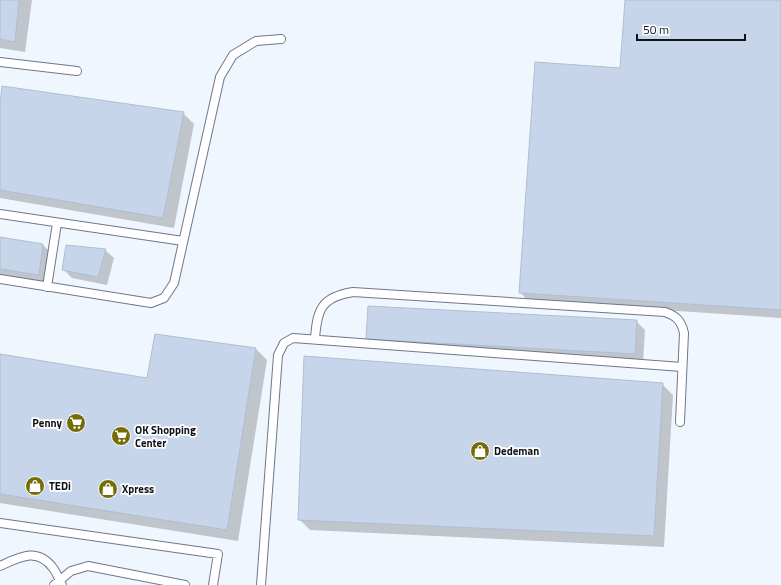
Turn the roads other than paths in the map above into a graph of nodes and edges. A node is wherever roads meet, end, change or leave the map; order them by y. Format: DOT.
graph roads {
  1 [pos="281,39"];
  2 [pos="0,62"];
  3 [pos="77,71"];
  4 [pos="0,214"];
  5 [pos="57,223"];
  6 [pos="183,241"];
  7 [pos="0,279"];
  8 [pos="47,286"];
  9 [pos="315,340"];
  10 [pos="682,367"];
  11 [pos="680,422"];
  12 [pos="0,523"];
  13 [pos="0,566"];
  14 [pos="59,584"];
  15 [pos="185,585"];
  16 [pos="213,585"];
  17 [pos="261,585"];
  1 -- 6 [label="lane"];
  2 -- 3 [label="lane"];
  4 -- 5 [label="lane"];
  5 -- 6 [label="lane"];
  5 -- 8 [label="lane"];
  6 -- 8 [label="lane"];
  7 -- 8 [label="lane"];
  9 -- 10 [label="lane"];
  9 -- 10 [label="lane"];
  9 -- 17 [label="lane"];
  10 -- 11 [label="lane"];
  12 -- 16 [label="lane"];
  13 -- 14 [label="lane"];
  14 -- 15 [label="lane"];
}
